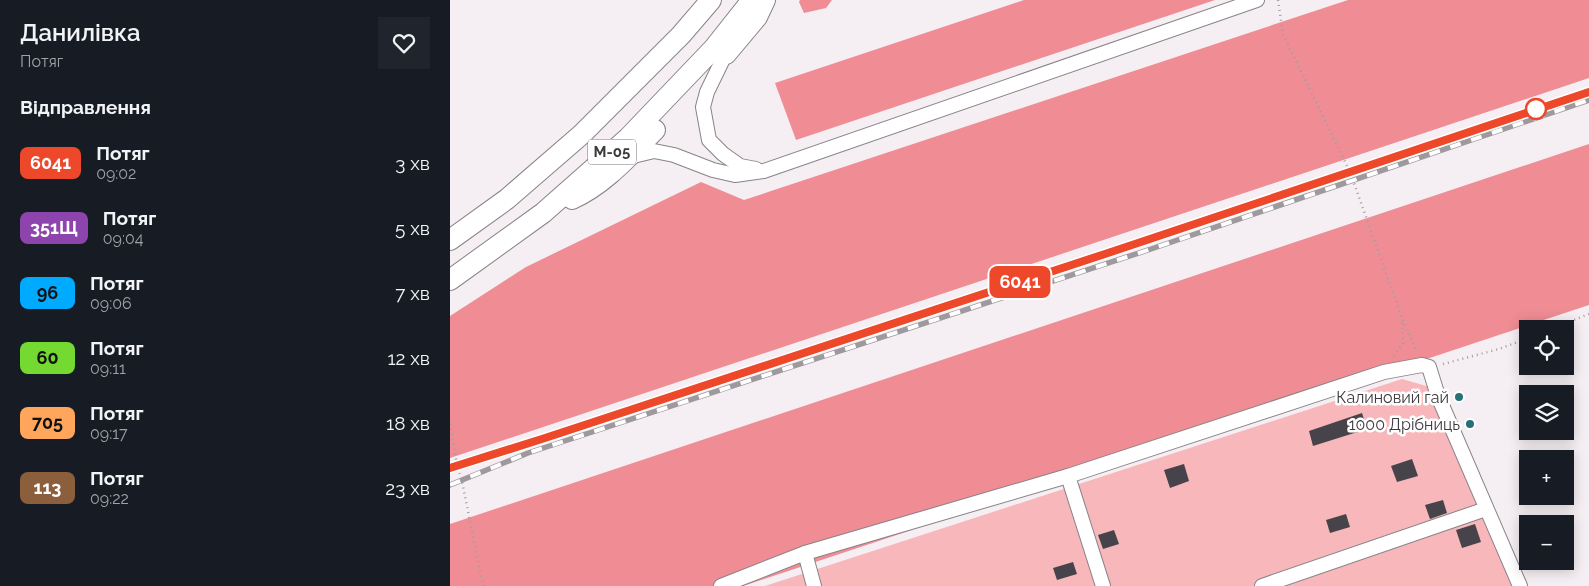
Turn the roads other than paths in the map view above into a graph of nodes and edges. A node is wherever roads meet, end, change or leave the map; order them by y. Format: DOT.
graph roads {
  1 [pos="711,0"];
  2 [pos="752,0"];
  3 [pos="765,0"];
  4 [pos="1257,0"];
  5 [pos="724,57"];
  6 [pos="628,158"];
  7 [pos="764,171"];
  8 [pos="543,213"];
  9 [pos="450,240"];
  10 [pos="450,280"];
  11 [pos="1068,476"];
  12 [pos="1486,509"];
  13 [pos="805,553"];
  14 [pos="721,586"];
  15 [pos="814,586"];
  16 [pos="1103,586"];
  17 [pos="1262,586"];
  18 [pos="1520,586"];
  1 -- 9 [label="highway, М-05"];
  2 -- 8 [label="highway, М-05"];
  3 -- 5 [label="highway"];
  4 -- 7 [label="street"];
  5 -- 6 [label="highway"];
  5 -- 7 [label="street"];
  6 -- 7 [label="street"];
  6 -- 8 [label="highway"];
  8 -- 10 [label="highway, М-05"];
  11 -- 12 [label="street"];
  11 -- 13 [label="street"];
  11 -- 16 [label="street"];
  12 -- 17 [label="street"];
  12 -- 18 [label="street"];
  13 -- 14 [label="street"];
  13 -- 15 [label="street"];
}
